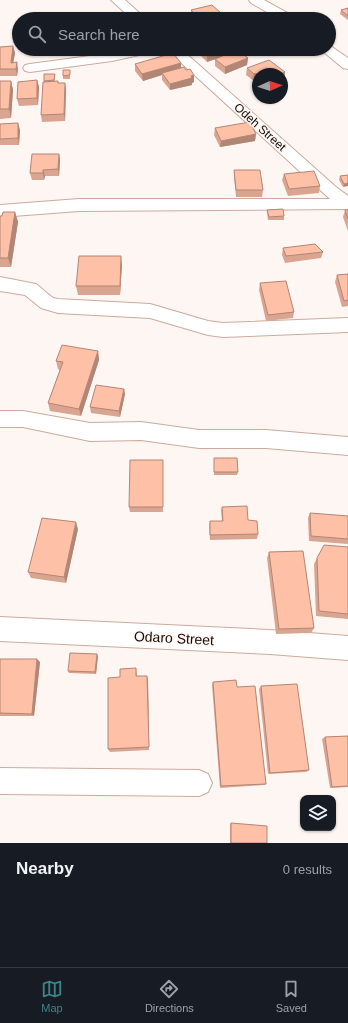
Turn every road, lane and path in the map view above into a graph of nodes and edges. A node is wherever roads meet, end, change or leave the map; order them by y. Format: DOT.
graph roads {
  1 [pos="117,0"];
  2 [pos="255,0"];
  3 [pos="132,12"];
  4 [pos="276,12"];
  5 [pos="116,56"];
  6 [pos="181,56"];
  7 [pos="336,56"];
  8 [pos="348,66"];
  9 [pos="30,68"];
  10 [pos="348,204"];
  11 [pos="0,211"];
  12 [pos="0,284"];
  13 [pos="348,325"];
  14 [pos="0,419"];
  15 [pos="348,446"];
  16 [pos="0,629"];
  17 [pos="348,648"];
  18 [pos="0,781"];
  19 [pos="199,783"];
  1 -- 3 [label="street"];
  2 -- 4 [label="street"];
  5 -- 9 [label="street"];
  6 -- 10 [label="street, Odeh Street"];
  7 -- 8 [label="street"];
  10 -- 11 [label="street"];
  12 -- 13 [label="street"];
  14 -- 15 [label="street"];
  16 -- 17 [label="street, Odaro Street"];
  18 -- 19 [label="street"];
}
